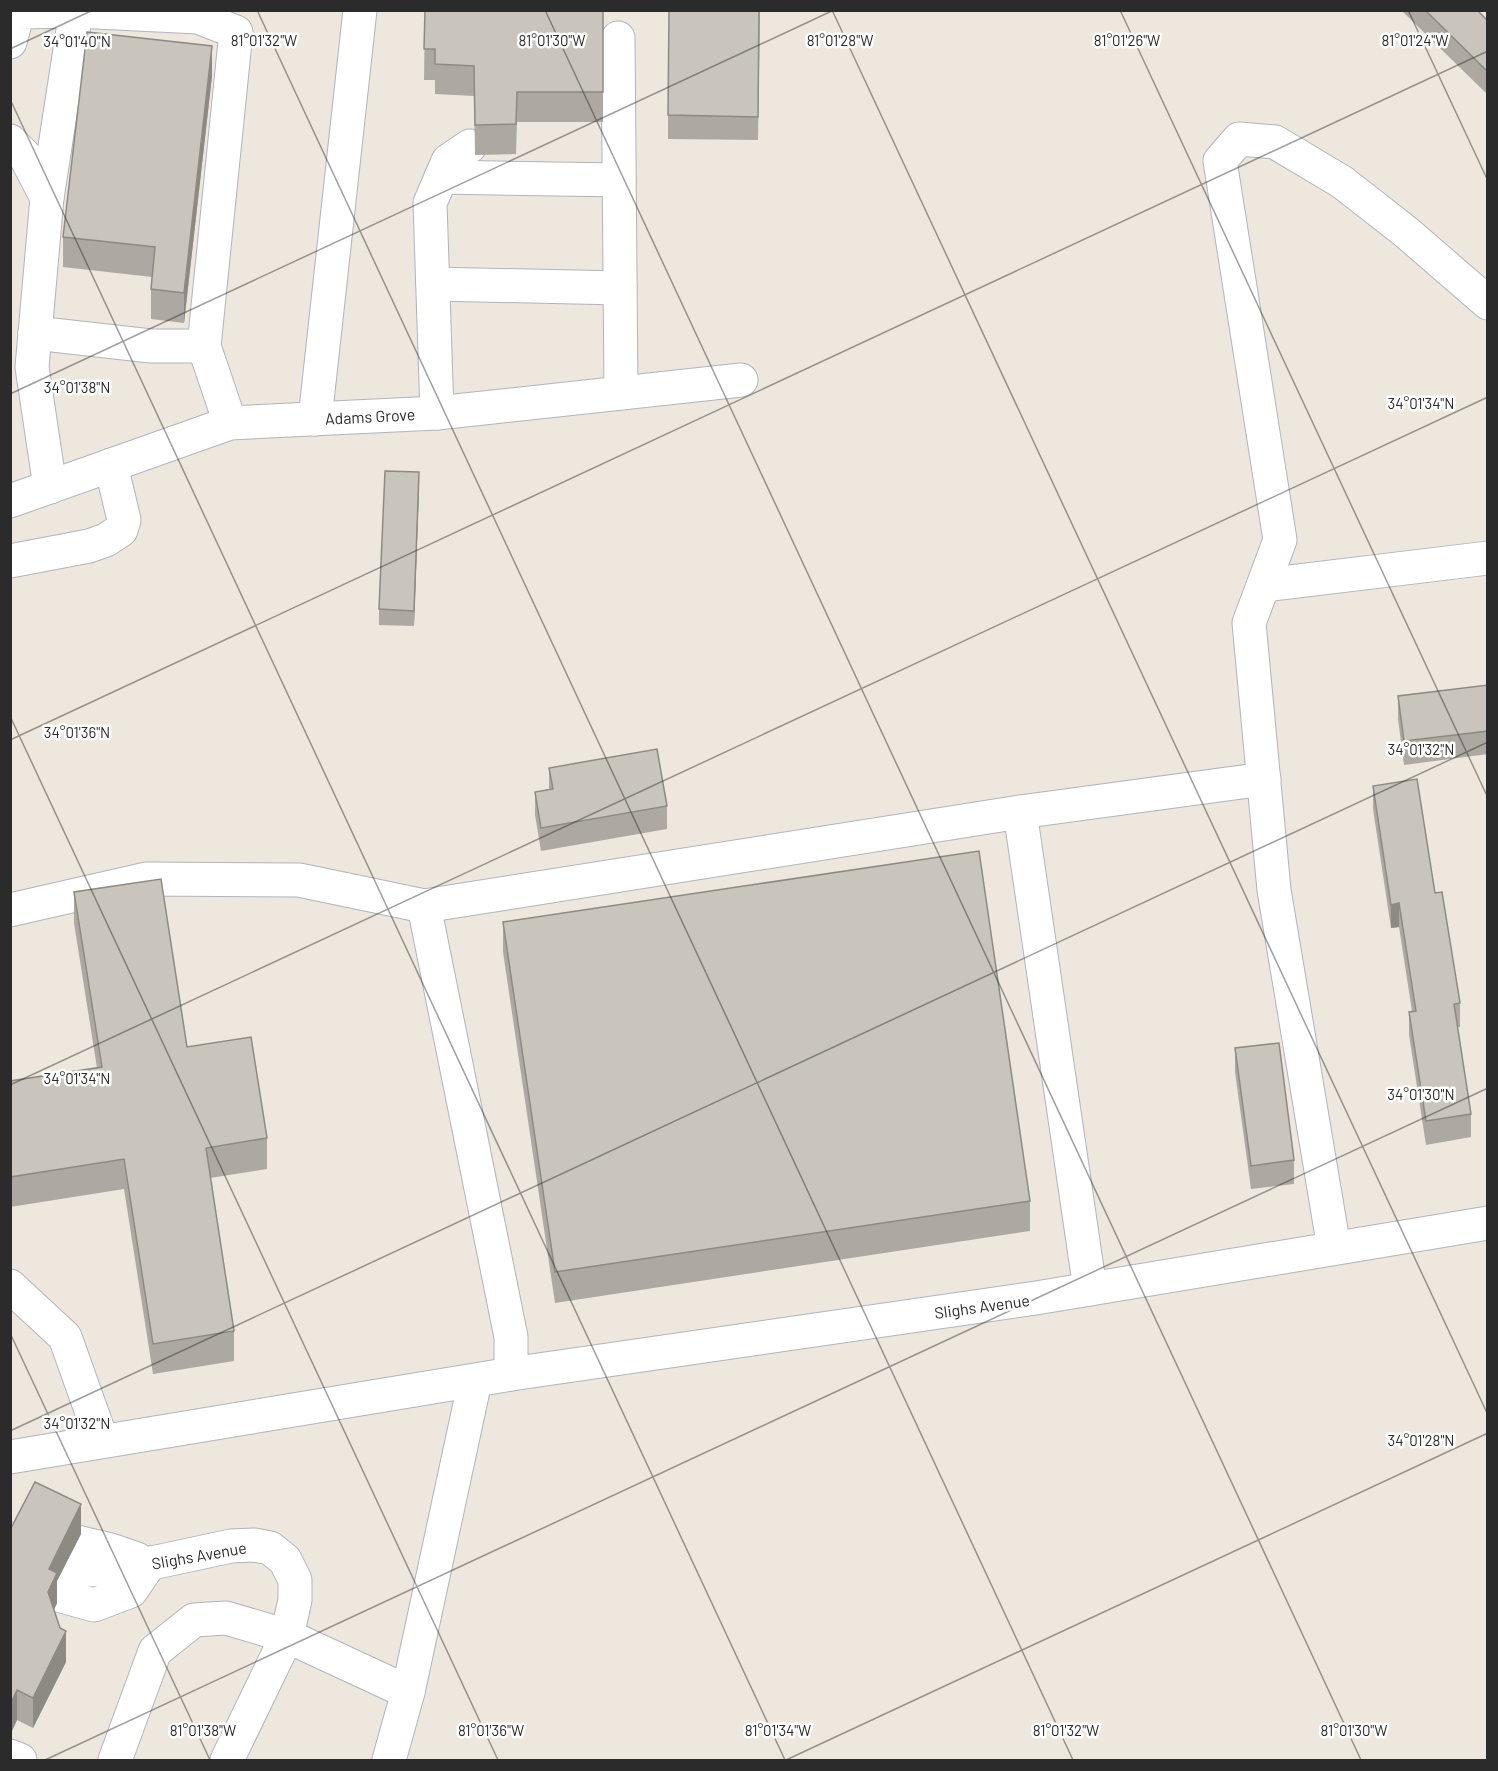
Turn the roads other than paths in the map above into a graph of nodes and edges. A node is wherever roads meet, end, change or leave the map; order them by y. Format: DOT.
graph roads {
  1 [pos="360,10"];
  2 [pos="76,11"];
  3 [pos="618,38"];
  4 [pos="10,42"];
  5 [pos="10,141"];
  6 [pos="470,146"];
  7 [pos="441,177"];
  8 [pos="619,180"];
  9 [pos="46,198"];
  10 [pos="433,284"];
  11 [pos="620,288"];
  12 [pos="1488,303"];
  13 [pos="35,333"];
  14 [pos="204,346"];
  15 [pos="741,380"];
  16 [pos="621,393"];
  17 [pos="437,413"];
  18 [pos="315,419"];
  19 [pos="230,423"];
  20 [pos="111,465"];
  21 [pos="50,487"];
  22 [pos="10,501"];
  23 [pos="1488,558"];
  24 [pos="10,561"];
  25 [pos="1264,585"];
  26 [pos="1264,779"];
  27 [pos="1020,812"];
  28 [pos="424,906"];
  29 [pos="10,910"];
  30 [pos="1488,1222"];
  31 [pos="1334,1248"];
  32 [pos="10,1286"];
  33 [pos="1090,1289"];
  34 [pos="511,1374"];
  35 [pos="475,1381"];
  36 [pos="102,1442"];
  37 [pos="10,1457"];
  38 [pos="10,1521"];
  39 [pos="10,1539"];
  40 [pos="10,1556"];
  41 [pos="150,1563"];
  42 [pos="10,1570"];
  43 [pos="287,1636"];
  44 [pos="408,1692"];
  45 [pos="10,1756"];
  46 [pos="20,1761"];
  47 [pos="115,1761"];
  48 [pos="227,1761"];
  49 [pos="389,1761"];
  1 -- 18 [label="street"];
  2 -- 4 [label="street"];
  2 -- 9 [label="street"];
  2 -- 14 [label="street"];
  3 -- 8 [label="street"];
  5 -- 9 [label="street"];
  6 -- 7 [label="street"];
  7 -- 8 [label="street"];
  7 -- 10 [label="street"];
  8 -- 11 [label="street"];
  9 -- 13 [label="street"];
  10 -- 11 [label="street"];
  10 -- 17 [label="street"];
  11 -- 16 [label="street"];
  12 -- 25 [label="street"];
  13 -- 14 [label="street"];
  13 -- 21 [label="street"];
  14 -- 19 [label="street"];
  15 -- 16 [label="street, Adams Grove"];
  16 -- 17 [label="street, Adams Grove"];
  17 -- 18 [label="street, Adams Grove"];
  18 -- 19 [label="street, Adams Grove"];
  19 -- 20 [label="street, Adams Grove"];
  20 -- 21 [label="street, Adams Grove"];
  20 -- 24 [label="street"];
  21 -- 22 [label="street, Adams Grove"];
  23 -- 25 [label="street"];
  25 -- 26 [label="street"];
  26 -- 27 [label="street"];
  26 -- 31 [label="street"];
  27 -- 28 [label="street"];
  27 -- 33 [label="street"];
  28 -- 29 [label="street"];
  28 -- 34 [label="street"];
  30 -- 31 [label="street, Slighs Avenue"];
  31 -- 33 [label="street, Slighs Avenue"];
  32 -- 36 [label="street"];
  33 -- 34 [label="street, Slighs Avenue"];
  34 -- 35 [label="street, Slighs Avenue"];
  35 -- 36 [label="street, Slighs Avenue"];
  35 -- 44 [label="street"];
  36 -- 37 [label="street, Slighs Avenue"];
  38 -- 41 [label="street"];
  39 -- 41 [label="street, Slighs Avenue"];
  40 -- 41 [label="street"];
  41 -- 42 [label="street"];
  41 -- 43 [label="street, Slighs Avenue"];
  43 -- 44 [label="street"];
  43 -- 47 [label="street"];
  43 -- 48 [label="street, Slighs Avenue"];
  44 -- 49 [label="street"];
  45 -- 46 [label="street"];
}
